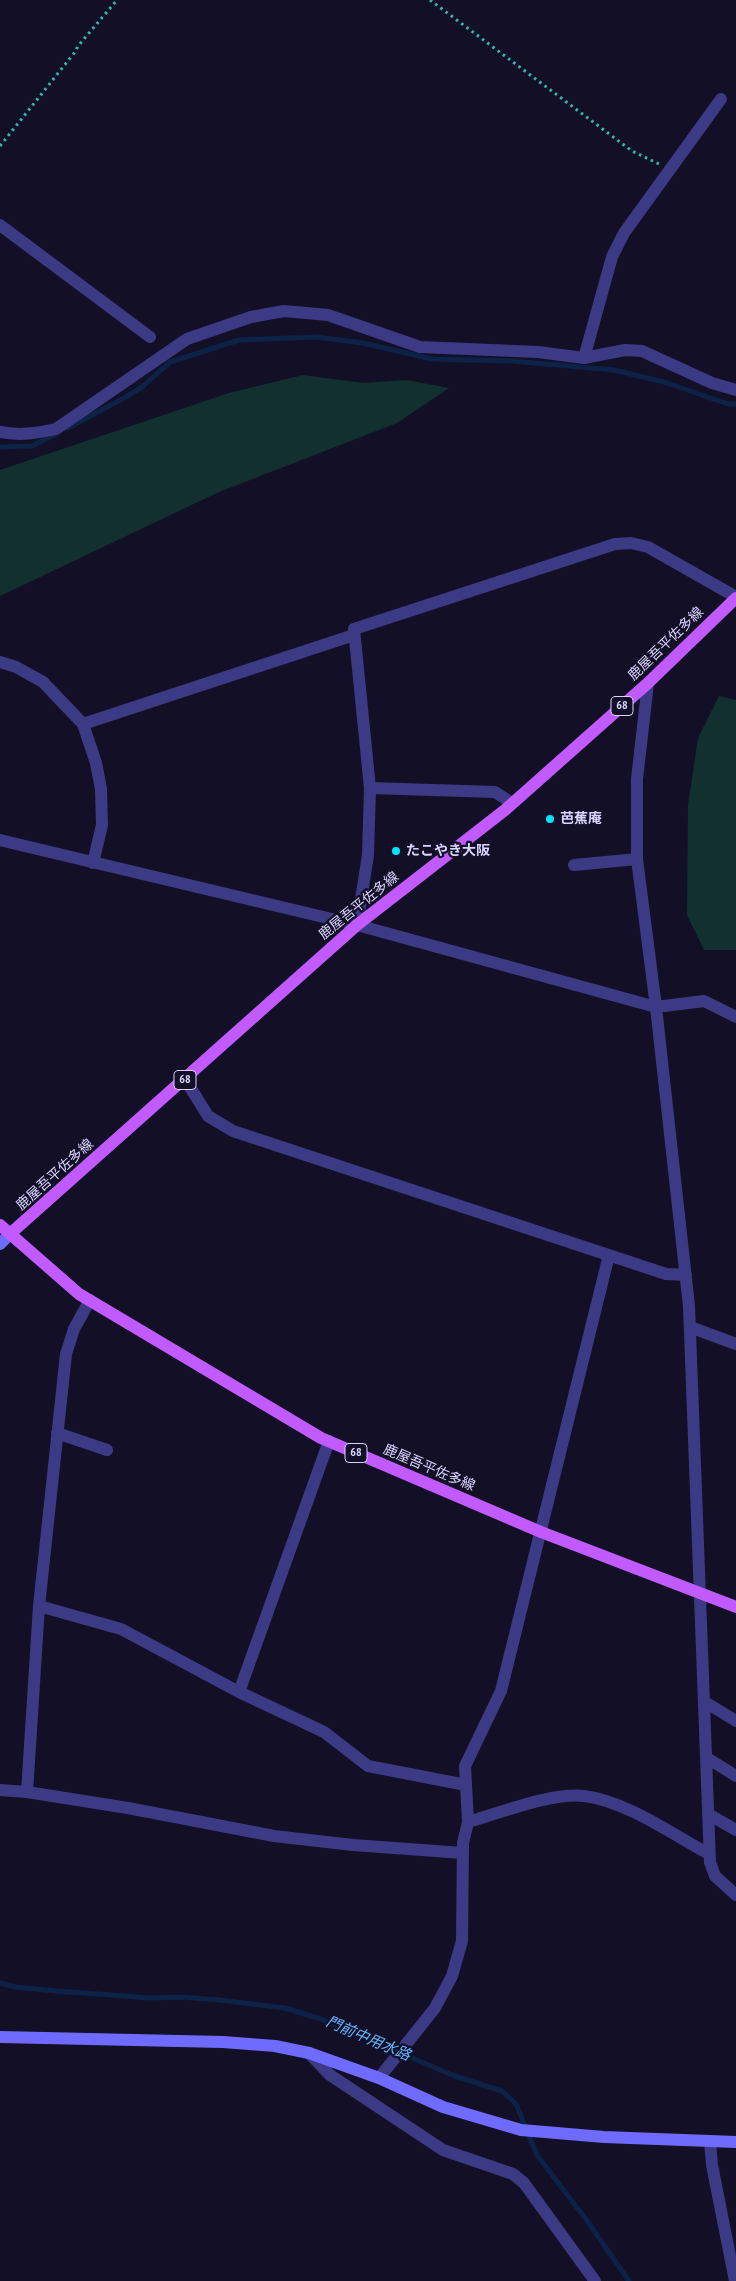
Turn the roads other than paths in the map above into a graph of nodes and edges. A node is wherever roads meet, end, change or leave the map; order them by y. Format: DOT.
graph roads {
  1 [pos="721,98"];
  2 [pos="0,225"];
  3 [pos="150,337"];
  4 [pos="584,358"];
  5 [pos="736,390"];
  6 [pos="0,432"];
  7 [pos="736,598"];
  8 [pos="354,635"];
  9 [pos="0,662"];
  10 [pos="648,683"];
  11 [pos="83,724"];
  12 [pos="370,788"];
  13 [pos="512,803"];
  14 [pos="0,840"];
  15 [pos="637,859"];
  16 [pos="93,863"];
  17 [pos="574,865"];
  18 [pos="356,925"];
  19 [pos="656,1006"];
  20 [pos="736,1017"];
  21 [pos="186,1079"];
  22 [pos="0,1225"];
  23 [pos="11,1234"];
  24 [pos="0,1244"];
  25 [pos="609,1256"];
  26 [pos="686,1275"];
  27 [pos="90,1300"];
  28 [pos="690,1327"];
  29 [pos="736,1344"];
  30 [pos="57,1433"];
  31 [pos="329,1441"];
  32 [pos="107,1450"];
  33 [pos="542,1532"];
  34 [pos="700,1593"];
  35 [pos="39,1606"];
  36 [pos="736,1607"];
  37 [pos="239,1692"];
  38 [pos="705,1702"];
  39 [pos="736,1721"];
  40 [pos="707,1758"];
  41 [pos="736,1776"];
  42 [pos="466,1785"];
  43 [pos="0,1790"];
  44 [pos="27,1792"];
  45 [pos="708,1814"];
  46 [pos="468,1822"];
  47 [pos="736,1830"];
  48 [pos="462,1853"];
  49 [pos="709,1854"];
  50 [pos="736,1895"];
  51 [pos="0,2037"];
  52 [pos="309,2053"];
  53 [pos="379,2078"];
  54 [pos="710,2141"];
  55 [pos="736,2142"];
  56 [pos="595,2281"];
  57 [pos="735,2281"];
  1 -- 4 [label="street"];
  2 -- 3 [label="street"];
  4 -- 5 [label="street"];
  4 -- 6 [label="street"];
  7 -- 8 [label="street"];
  7 -- 10 [label="main road, 鹿屋吾平佐多線 / 68"];
  8 -- 11 [label="street"];
  8 -- 12 [label="street"];
  9 -- 11 [label="street"];
  10 -- 13 [label="main road, 鹿屋吾平佐多線 / 68"];
  10 -- 15 [label="street"];
  11 -- 16 [label="street"];
  12 -- 13 [label="street"];
  12 -- 18 [label="street"];
  13 -- 18 [label="main road, 鹿屋吾平佐多線 / 68"];
  14 -- 16 [label="street"];
  15 -- 17 [label="street"];
  15 -- 19 [label="street"];
  16 -- 18 [label="street"];
  18 -- 19 [label="street"];
  18 -- 21 [label="main road, 鹿屋吾平佐多線 / 68"];
  19 -- 20 [label="street"];
  19 -- 26 [label="street"];
  21 -- 23 [label="main road, 鹿屋吾平佐多線 / 68"];
  21 -- 25 [label="street"];
  22 -- 23 [label="main road, 68"];
  23 -- 24 [label="street"];
  23 -- 27 [label="main road, 鹿屋吾平佐多線 / 68"];
  25 -- 26 [label="street"];
  25 -- 33 [label="street"];
  26 -- 28 [label="street"];
  27 -- 30 [label="street"];
  27 -- 31 [label="main road, 鹿屋吾平佐多線 / 68"];
  28 -- 29 [label="street"];
  28 -- 34 [label="street"];
  30 -- 32 [label="street"];
  30 -- 35 [label="street"];
  31 -- 33 [label="main road, 鹿屋吾平佐多線 / 68"];
  31 -- 37 [label="street"];
  33 -- 34 [label="main road, 鹿屋吾平佐多線 / 68"];
  33 -- 42 [label="street"];
  34 -- 36 [label="main road, 鹿屋吾平佐多線 / 68"];
  34 -- 38 [label="street"];
  35 -- 37 [label="street"];
  35 -- 44 [label="street"];
  37 -- 42 [label="street"];
  38 -- 39 [label="street"];
  38 -- 40 [label="street"];
  40 -- 41 [label="street"];
  40 -- 45 [label="street"];
  42 -- 46 [label="street"];
  43 -- 44 [label="street"];
  44 -- 48 [label="street"];
  45 -- 47 [label="street"];
  45 -- 49 [label="street"];
  46 -- 48 [label="street"];
  46 -- 49 [label="street"];
  48 -- 53 [label="street"];
  49 -- 50 [label="street"];
  51 -- 52 [label="street"];
  52 -- 53 [label="street"];
  52 -- 56 [label="street"];
  53 -- 54 [label="street"];
  54 -- 55 [label="street"];
  54 -- 57 [label="street"];
}
